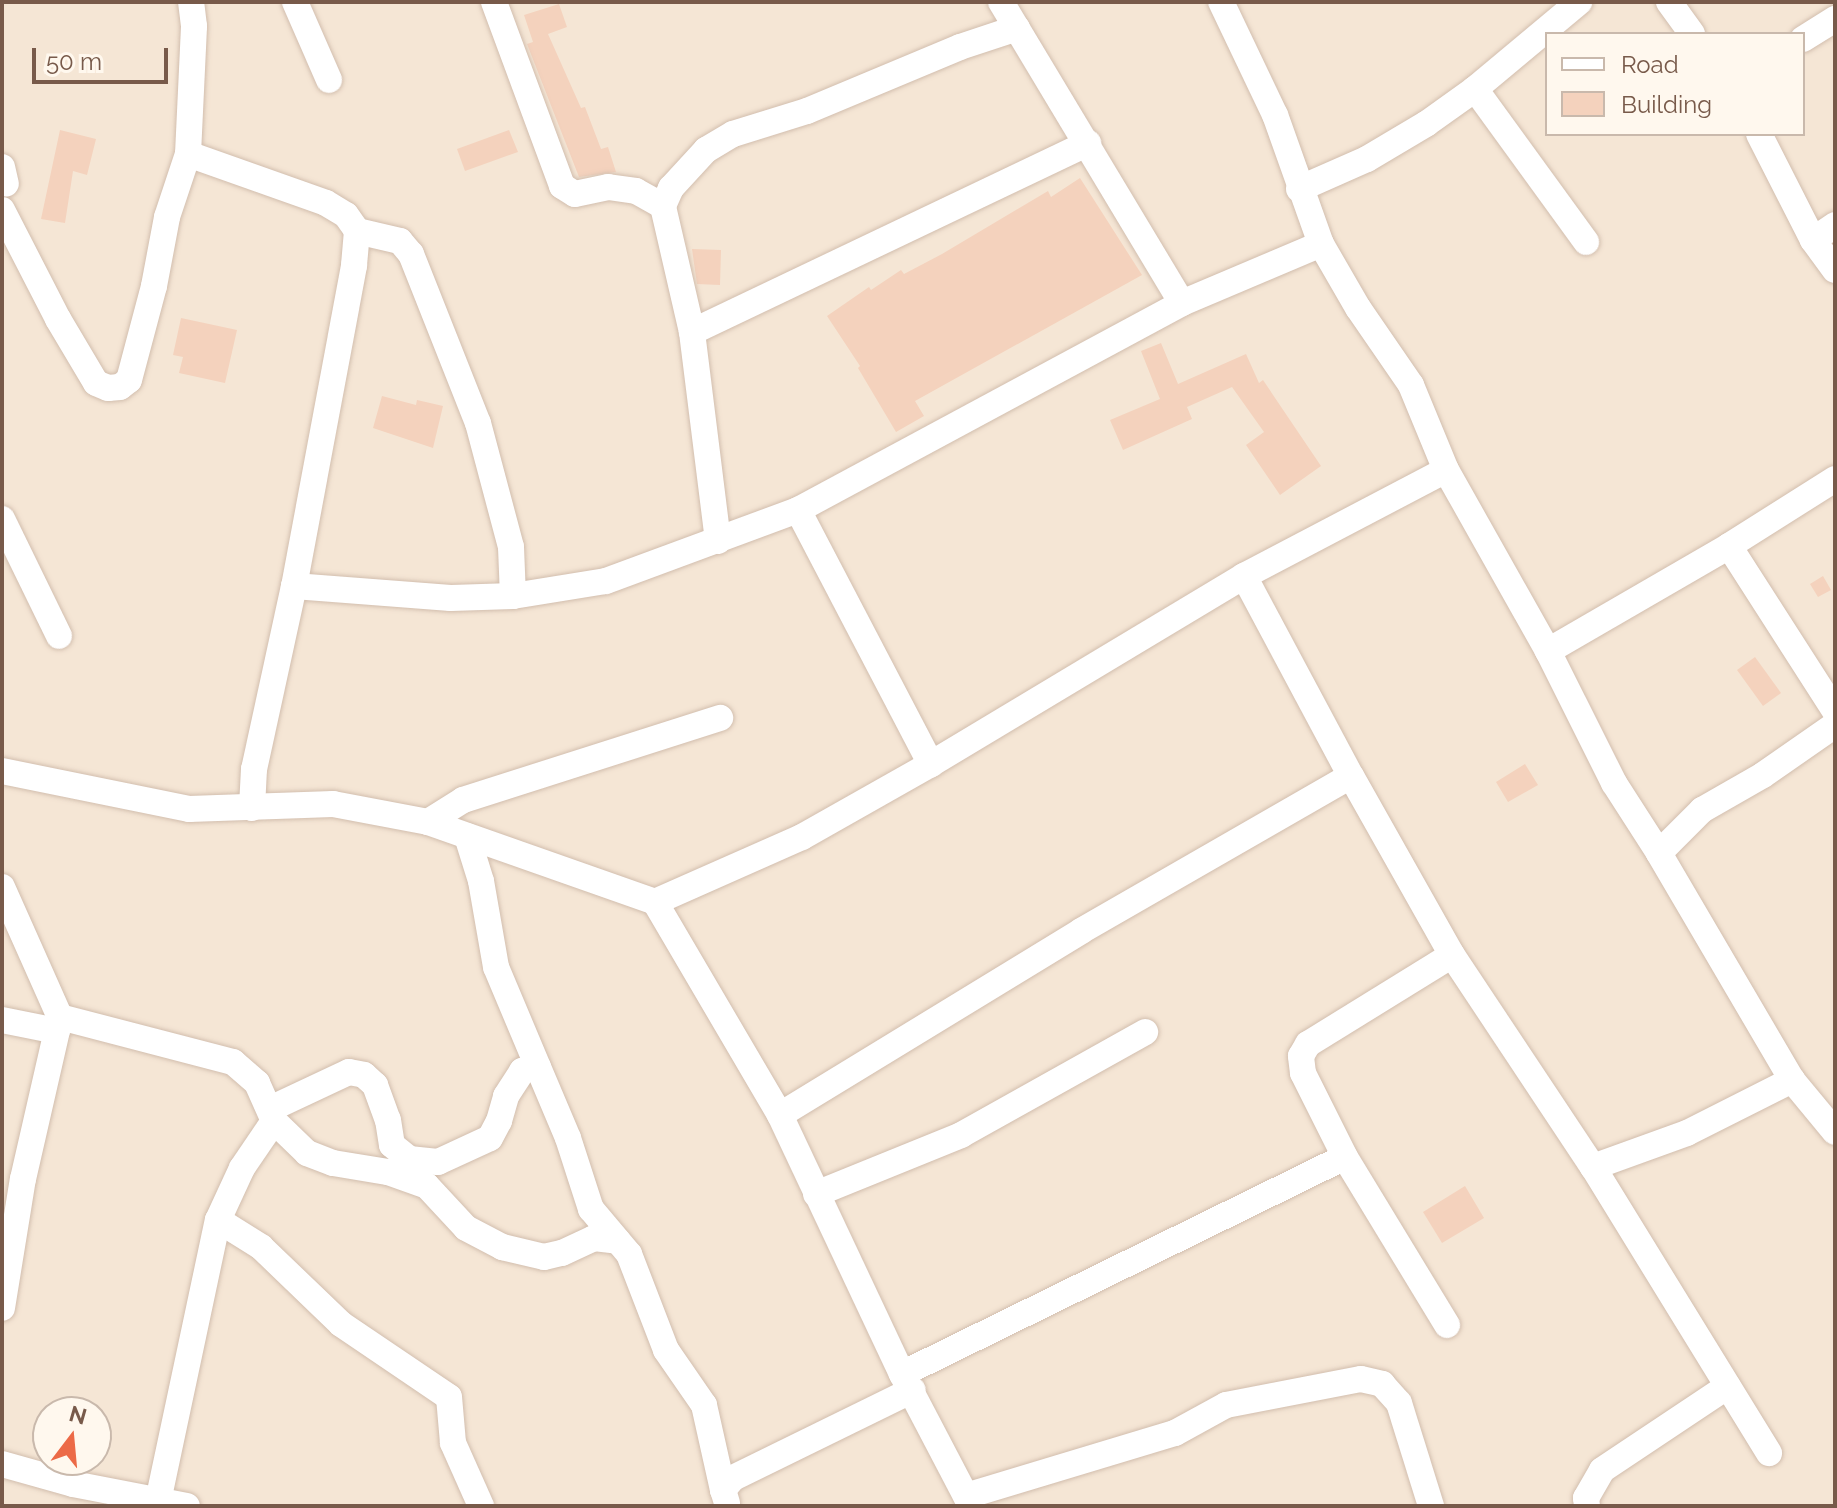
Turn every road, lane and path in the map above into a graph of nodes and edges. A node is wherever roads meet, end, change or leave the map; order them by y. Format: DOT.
graph roads {
  1 [pos="191,2"];
  2 [pos="295,2"];
  3 [pos="494,2"];
  4 [pos="1001,2"];
  5 [pos="1221,2"];
  6 [pos="1579,2"];
  7 [pos="1669,2"];
  8 [pos="1835,19"];
  9 [pos="1017,28"];
  10 [pos="1691,32"];
  11 [pos="1805,38"];
  12 [pos="329,80"];
  13 [pos="1475,89"];
  14 [pos="1760,136"];
  15 [pos="1088,143"];
  16 [pos="188,154"];
  17 [pos="3,187"];
  18 [pos="1299,189"];
  19 [pos="663,206"];
  20 [pos="1835,225"];
  21 [pos="357,231"];
  22 [pos="1813,240"];
  23 [pos="1586,242"];
  24 [pos="1321,244"];
  25 [pos="1835,270"];
  26 [pos="1182,303"];
  27 [pos="692,332"];
  28 [pos="1446,470"];
  29 [pos="1835,479"];
  30 [pos="798,510"];
  31 [pos="2,519"];
  32 [pos="718,541"];
  33 [pos="1729,546"];
  34 [pos="1244,576"];
  35 [pos="294,586"];
  36 [pos="513,596"];
  37 [pos="59,636"];
  38 [pos="1548,651"];
  39 [pos="1835,711"];
  40 [pos="720,718"];
  41 [pos="1835,725"];
  42 [pos="931,764"];
  43 [pos="2,771"];
  44 [pos="1351,776"];
  45 [pos="252,808"];
  46 [pos="428,822"];
  47 [pos="467,836"];
  48 [pos="1659,853"];
  49 [pos="2,887"];
  50 [pos="655,902"];
  51 [pos="1452,955"];
  52 [pos="2,1020"];
  53 [pos="58,1024"];
  54 [pos="1145,1032"];
  55 [pos="538,1067"];
  56 [pos="1792,1080"];
  57 [pos="272,1115"];
  58 [pos="780,1115"];
  59 [pos="1835,1132"];
  60 [pos="1345,1157"];
  61 [pos="1593,1167"];
  62 [pos="816,1194"];
  63 [pos="218,1220"];
  64 [pos="618,1241"];
  65 [pos="2,1308"];
  66 [pos="1447,1325"];
  67 [pos="908,1382"];
  68 [pos="1728,1386"];
  69 [pos="1769,1453"];
  70 [pos="2,1464"];
  71 [pos="726,1498"];
  72 [pos="968,1501"];
  73 [pos="157,1503"];
  74 [pos="187,1506"];
  75 [pos="481,1506"];
  76 [pos="1431,1506"];
  77 [pos="1587,1506"];
  1 -- 16 [label="street"];
  2 -- 12 [label="street"];
  3 -- 19 [label="street"];
  4 -- 9 [label="street"];
  5 -- 18 [label="street"];
  6 -- 13 [label="street"];
  7 -- 10 [label="street"];
  8 -- 11 [label="street"];
  9 -- 15 [label="street"];
  9 -- 19 [label="street"];
  13 -- 18 [label="street"];
  13 -- 23 [label="street"];
  14 -- 22 [label="street"];
  15 -- 26 [label="street"];
  15 -- 27 [label="street"];
  16 -- 17 [label="street"];
  16 -- 21 [label="street"];
  18 -- 24 [label="street"];
  19 -- 27 [label="street"];
  20 -- 22 [label="street"];
  21 -- 35 [label="street"];
  21 -- 36 [label="street"];
  22 -- 25 [label="street"];
  24 -- 26 [label="street"];
  24 -- 28 [label="street"];
  26 -- 30 [label="street"];
  27 -- 32 [label="street"];
  28 -- 34 [label="street"];
  28 -- 38 [label="street"];
  29 -- 33 [label="street"];
  30 -- 32 [label="street"];
  30 -- 42 [label="street"];
  31 -- 37 [label="street"];
  32 -- 36 [label="street"];
  33 -- 38 [label="street"];
  33 -- 39 [label="street"];
  34 -- 42 [label="street"];
  34 -- 44 [label="street"];
  35 -- 36 [label="street"];
  35 -- 45 [label="street"];
  38 -- 48 [label="street"];
  40 -- 46 [label="street"];
  41 -- 48 [label="street"];
  42 -- 50 [label="street"];
  43 -- 45 [label="street"];
  44 -- 51 [label="street"];
  44 -- 58 [label="street"];
  45 -- 46 [label="street"];
  46 -- 47 [label="street"];
  47 -- 50 [label="street"];
  47 -- 55 [label="street"];
  48 -- 56 [label="street"];
  49 -- 53 [label="street"];
  50 -- 58 [label="street"];
  51 -- 60 [label="street"];
  51 -- 61 [label="street"];
  52 -- 53 [label="street"];
  53 -- 57 [label="street"];
  53 -- 65 [label="street"];
  54 -- 62 [label="street"];
  55 -- 57 [label="street"];
  55 -- 64 [label="street"];
  56 -- 59 [label="street"];
  56 -- 61 [label="street"];
  57 -- 63 [label="street"];
  57 -- 64 [label="street"];
  58 -- 62 [label="street"];
  60 -- 66 [label="street"];
  60 -- 67 [label="street"];
  61 -- 68 [label="street"];
  62 -- 67 [label="street"];
  63 -- 73 [label="street"];
  63 -- 75 [label="street"];
  64 -- 71 [label="street"];
  67 -- 71 [label="street"];
  67 -- 72 [label="street"];
  68 -- 69 [label="street"];
  68 -- 77 [label="street"];
  70 -- 73 [label="street"];
  72 -- 76 [label="street"];
  73 -- 74 [label="street"];
}
